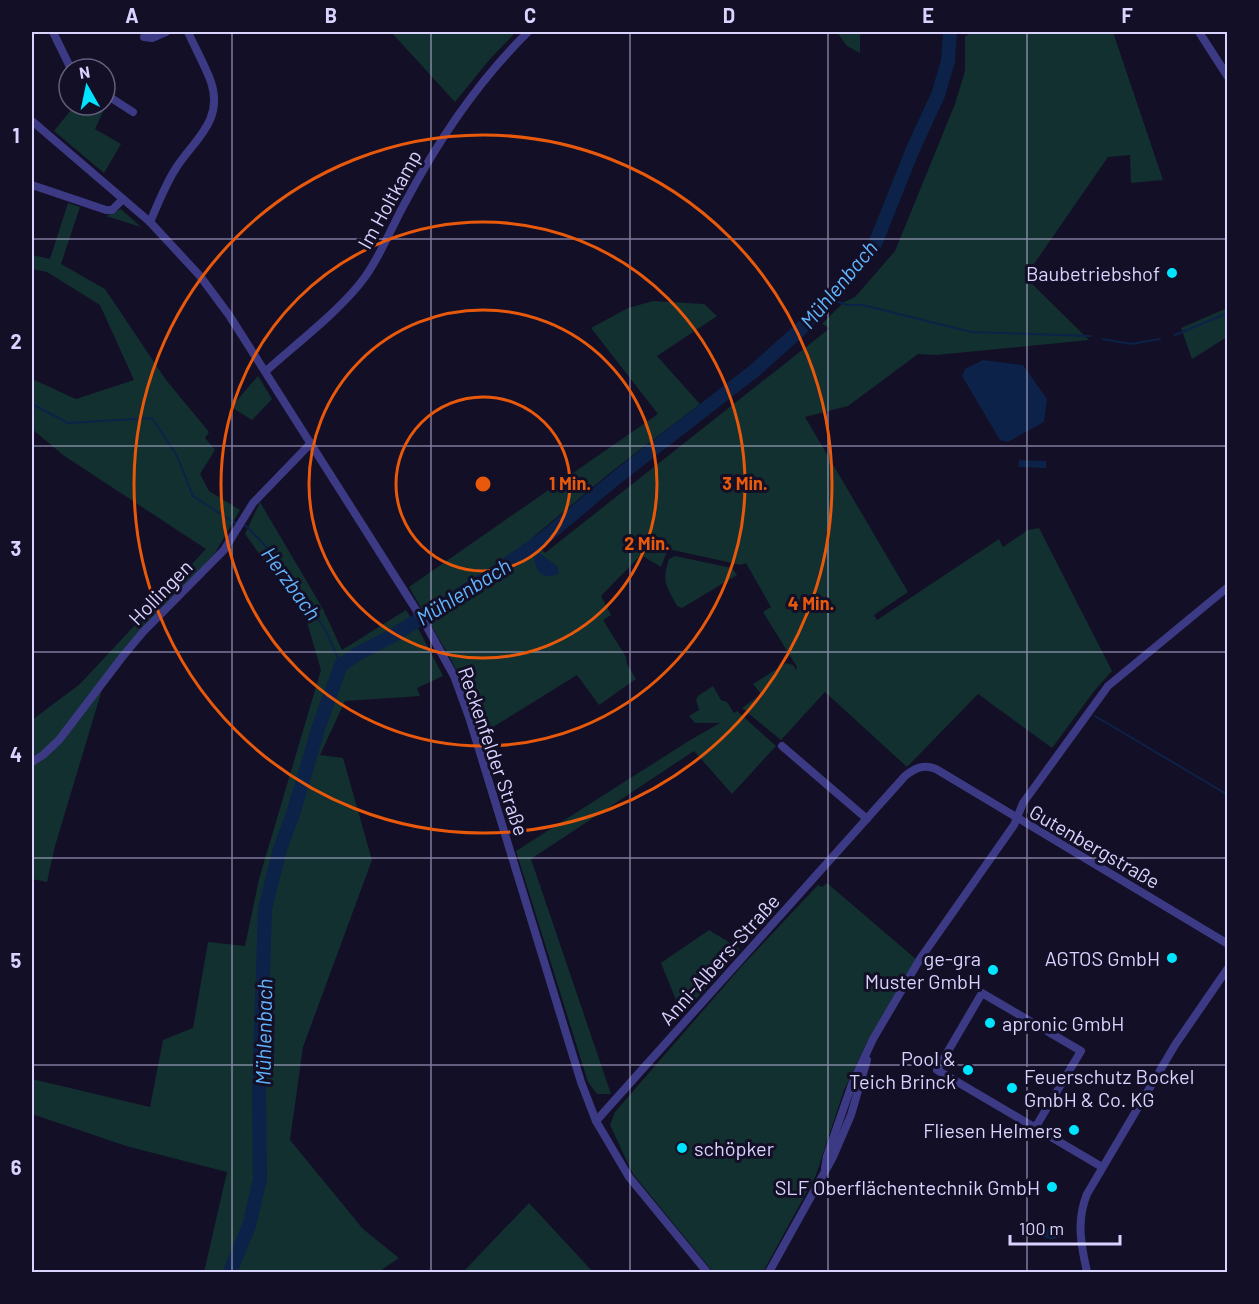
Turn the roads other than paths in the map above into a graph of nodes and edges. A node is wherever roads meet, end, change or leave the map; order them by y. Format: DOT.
graph roads {
  1 [pos="53,32"];
  2 [pos="166,32"];
  3 [pos="188,32"];
  4 [pos="528,32"];
  5 [pos="1199,32"];
  6 [pos="144,37"];
  7 [pos="65,57"];
  8 [pos="1227,77"];
  9 [pos="117,101"];
  10 [pos="134,112"];
  11 [pos="32,121"];
  12 [pos="32,185"];
  13 [pos="123,199"];
  14 [pos="150,222"];
  15 [pos="266,371"];
  16 [pos="311,443"];
  17 [pos="1227,587"];
  18 [pos="782,746"];
  19 [pos="32,762"];
  20 [pos="1017,817"];
  21 [pos="867,819"];
  22 [pos="1227,944"];
  23 [pos="1227,968"];
  24 [pos="596,1121"];
  25 [pos="1035,1128"];
  26 [pos="1102,1167"];
  27 [pos="707,1272"];
  28 [pos="769,1272"];
  29 [pos="1086,1272"];
  1 -- 7 [label="street"];
  2 -- 6 [label="street"];
  3 -- 14 [label="street"];
  4 -- 15 [label="street, Im Holtkamp"];
  5 -- 8 [label="street"];
  9 -- 10 [label="street"];
  11 -- 13 [label="street, Reckenfelder Straße"];
  12 -- 13 [label="street"];
  13 -- 14 [label="street, Reckenfelder Straße"];
  14 -- 15 [label="street, Reckenfelder Straße"];
  15 -- 16 [label="street, Reckenfelder Straße"];
  16 -- 19 [label="street, Hollingen"];
  16 -- 24 [label="street, Reckenfelder Straße"];
  17 -- 20 [label="street"];
  18 -- 21 [label="street"];
  20 -- 21 [label="street, Anni-Albers-Straße"];
  20 -- 22 [label="street, Gutenbergstraße"];
  20 -- 28 [label="street, Gutenbergstraße"];
  21 -- 24 [label="street, Anni-Albers-Straße"];
  23 -- 26 [label="street"];
  24 -- 27 [label="street, Reckenfelder Straße"];
  25 -- 25 [label="street"];
  25 -- 26 [label="street"];
  26 -- 29 [label="street"];
}
